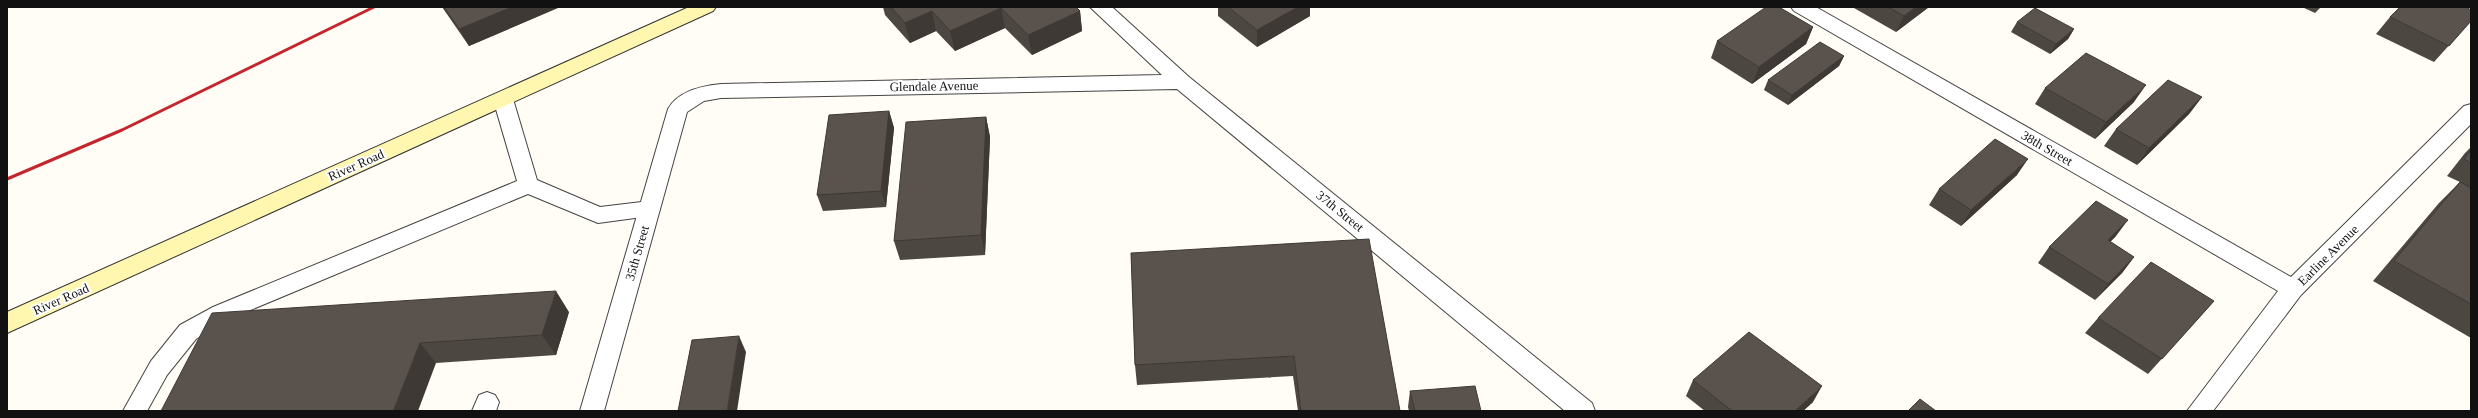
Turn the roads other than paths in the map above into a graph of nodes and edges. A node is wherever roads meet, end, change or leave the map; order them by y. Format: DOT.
graph roads {
  1 [pos="706,7"];
  2 [pos="1100,7"];
  3 [pos="1801,7"];
  4 [pos="1182,82"];
  5 [pos="503,99"];
  6 [pos="688,99"];
  7 [pos="2471,111"];
  8 [pos="528,185"];
  9 [pos="650,209"];
  10 [pos="2293,289"];
  11 [pos="7,323"];
  12 [pos="136,411"];
  13 [pos="592,411"];
  14 [pos="1583,411"];
  15 [pos="2199,411"];
  1 -- 5 [label="main road, River Road"];
  2 -- 4 [label="street, 37th Street"];
  3 -- 10 [label="street, 38th Street"];
  4 -- 6 [label="street, Glendale Avenue"];
  4 -- 14 [label="street, 37th Street"];
  5 -- 8 [label="lane"];
  5 -- 11 [label="main road, River Road"];
  6 -- 9 [label="street, 35th Street"];
  7 -- 10 [label="street, Earline Avenue"];
  8 -- 9 [label="lane"];
  8 -- 12 [label="lane"];
  9 -- 13 [label="street, 35th Street"];
  10 -- 15 [label="street, Earline Avenue"];
}
